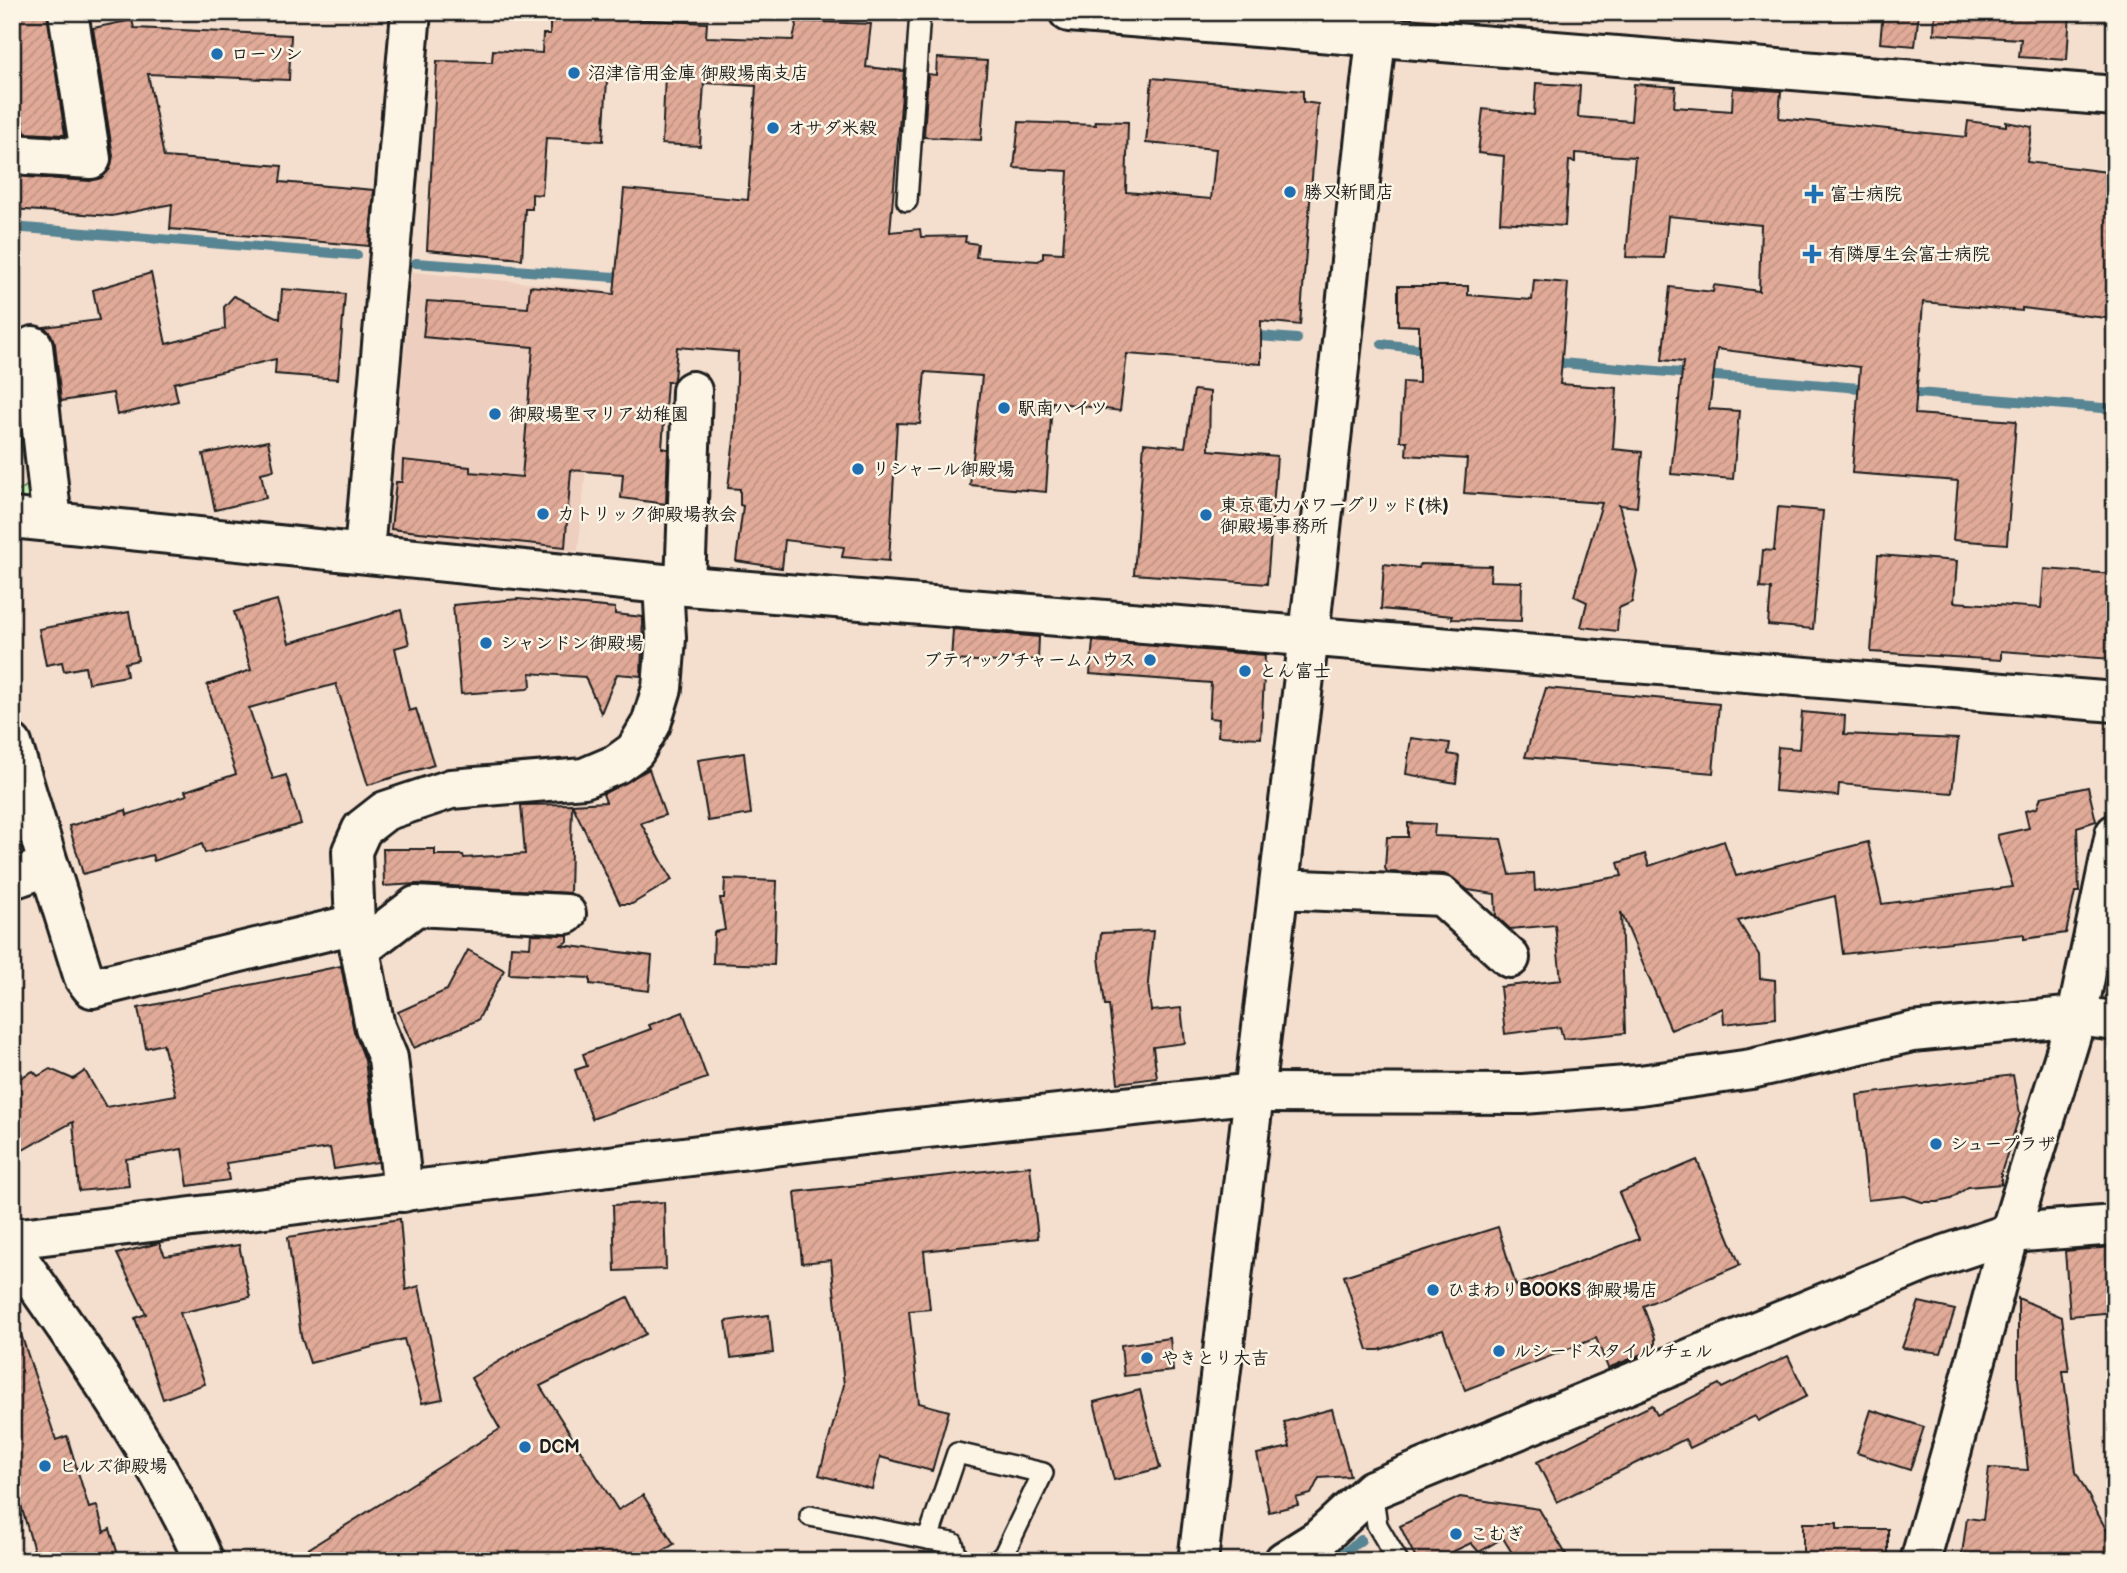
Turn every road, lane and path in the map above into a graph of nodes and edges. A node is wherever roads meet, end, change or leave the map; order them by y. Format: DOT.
graph roads {
  1 [pos="68,12"];
  2 [pos="411,12"];
  3 [pos="920,12"];
  4 [pos="1069,12"];
  5 [pos="1378,25"];
  6 [pos="2115,96"];
  7 [pos="12,153"];
  8 [pos="906,201"];
  9 [pos="33,346"];
  10 [pos="692,391"];
  11 [pos="12,518"];
  12 [pos="52,522"];
  13 [pos="363,552"];
  14 [pos="674,585"];
  15 [pos="1309,635"];
  16 [pos="2115,702"];
  17 [pos="12,744"];
  18 [pos="2115,834"];
  19 [pos="49,866"];
  20 [pos="12,878"];
  21 [pos="1279,889"];
  22 [pos="566,914"];
  23 [pos="357,937"];
  24 [pos="1510,958"];
  25 [pos="2077,1016"];
  26 [pos="2115,1021"];
  27 [pos="1256,1093"];
  28 [pos="403,1192"];
  29 [pos="2115,1225"];
  30 [pos="2010,1233"];
  31 [pos="12,1239"];
  32 [pos="12,1250"];
  33 [pos="1372,1490"];
  34 [pos="810,1517"];
  35 [pos="928,1539"];
  36 [pos="1390,1556"];
  37 [pos="204,1561"];
  38 [pos="958,1561"];
  39 [pos="997,1561"];
  40 [pos="1198,1561"];
  41 [pos="1284,1561"];
  42 [pos="1920,1561"];
  1 -- 7 [label="street"];
  2 -- 13 [label="street"];
  3 -- 8 [label="lane"];
  4 -- 5 [label="street"];
  5 -- 6 [label="street"];
  5 -- 15 [label="street"];
  9 -- 12 [label="street"];
  10 -- 14 [label="street"];
  11 -- 12 [label="street"];
  12 -- 13 [label="street"];
  13 -- 14 [label="street"];
  14 -- 15 [label="street"];
  14 -- 23 [label="street"];
  15 -- 16 [label="street"];
  15 -- 21 [label="street"];
  17 -- 19 [label="street"];
  18 -- 25 [label="street"];
  19 -- 20 [label="street"];
  19 -- 23 [label="street"];
  21 -- 24 [label="street"];
  21 -- 27 [label="street"];
  22 -- 23 [label="street"];
  23 -- 28 [label="street"];
  25 -- 26 [label="street"];
  25 -- 27 [label="street"];
  25 -- 30 [label="street"];
  27 -- 28 [label="street"];
  27 -- 40 [label="street"];
  28 -- 31 [label="street"];
  29 -- 30 [label="street"];
  30 -- 33 [label="street"];
  30 -- 42 [label="street"];
  32 -- 37 [label="street"];
  33 -- 36 [label="lane"];
  33 -- 41 [label="street"];
  34 -- 35 [label="lane"];
  35 -- 38 [label="lane"];
  35 -- 39 [label="lane"];
}
